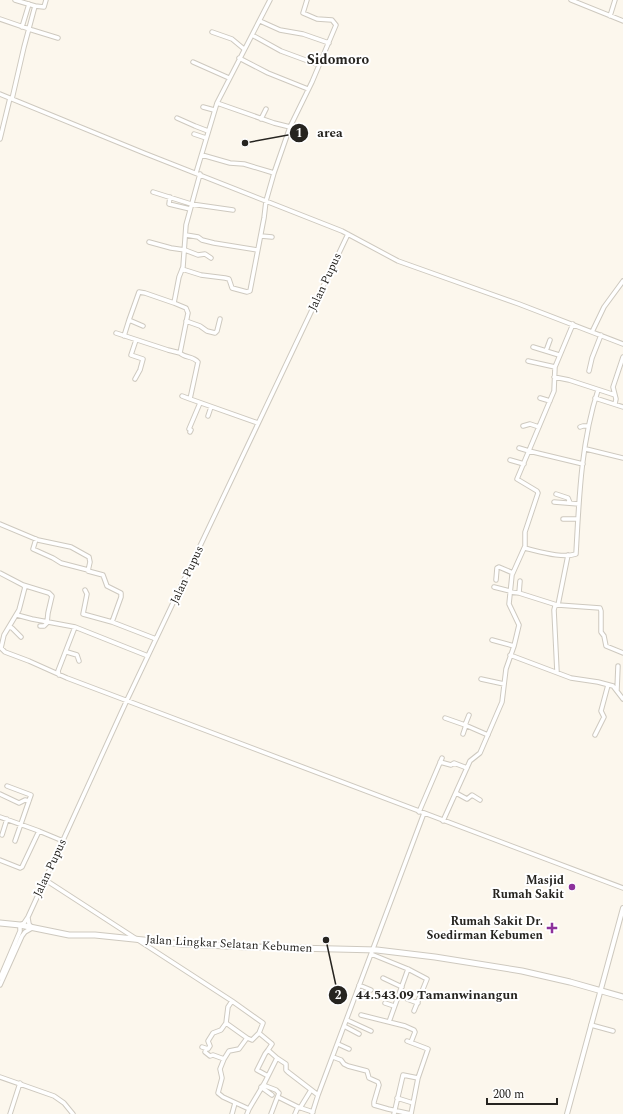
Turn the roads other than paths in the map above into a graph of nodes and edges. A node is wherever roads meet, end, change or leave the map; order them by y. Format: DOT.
graph roads {
  1 [pos="15,0"];
  2 [pos="46,0"];
  3 [pos="270,0"];
  4 [pos="307,0"];
  5 [pos="571,0"];
  6 [pos="615,0"];
  7 [pos="29,4"];
  8 [pos="35,6"];
  9 [pos="610,16"];
  10 [pos="0,19"];
  11 [pos="260,20"];
  12 [pos="623,21"];
  13 [pos="22,27"];
  14 [pos="30,30"];
  15 [pos="212,32"];
  16 [pos="252,36"];
  17 [pos="58,38"];
  18 [pos="329,43"];
  19 [pos="244,49"];
  20 [pos="239,58"];
  21 [pos="193,62"];
  22 [pos="319,65"];
  23 [pos="229,78"];
  24 [pos="308,89"];
  25 [pos="0,94"];
  26 [pos="12,99"];
  27 [pos="217,103"];
  28 [pos="203,107"];
  29 [pos="266,109"];
  30 [pos="214,110"];
  31 [pos="177,118"];
  32 [pos="261,119"];
  33 [pos="290,128"];
  34 [pos="208,131"];
  35 [pos="194,134"];
  36 [pos="206,138"];
  37 [pos="0,139"];
  38 [pos="202,155"];
  39 [pos="198,173"];
  40 [pos="274,173"];
  41 [pos="153,192"];
  42 [pos="170,197"];
  43 [pos="266,201"];
  44 [pos="191,204"];
  45 [pos="190,209"];
  46 [pos="233,210"];
  47 [pos="348,234"];
  48 [pos="186,235"];
  49 [pos="261,236"];
  50 [pos="272,237"];
  51 [pos="149,242"];
  52 [pos="184,250"];
  53 [pos="257,250"];
  54 [pos="211,258"];
  55 [pos="182,269"];
  56 [pos="623,281"];
  57 [pos="174,303"];
  58 [pos="220,319"];
  59 [pos="129,320"];
  60 [pos="186,321"];
  61 [pos="572,324"];
  62 [pos="143,326"];
  63 [pos="592,332"];
  64 [pos="116,333"];
  65 [pos="600,335"];
  66 [pos="124,336"];
  67 [pos="136,340"];
  68 [pos="550,340"];
  69 [pos="623,344"];
  70 [pos="533,347"];
  71 [pos="546,351"];
  72 [pos="180,353"];
  73 [pos="559,355"];
  74 [pos="623,357"];
  75 [pos="528,361"];
  76 [pos="555,367"];
  77 [pos="589,371"];
  78 [pos="554,377"];
  79 [pos="135,379"];
  80 [pos="598,390"];
  81 [pos="615,395"];
  82 [pos="182,396"];
  83 [pos="540,398"];
  84 [pos="596,398"];
  85 [pos="190,399"];
  86 [pos="550,401"];
  87 [pos="200,403"];
  88 [pos="615,404"];
  89 [pos="211,407"];
  90 [pos="623,407"];
  91 [pos="208,416"];
  92 [pos="258,424"];
  93 [pos="523,426"];
  94 [pos="588,426"];
  95 [pos="539,427"];
  96 [pos="580,427"];
  97 [pos="190,432"];
  98 [pos="586,450"];
  99 [pos="529,451"];
  100 [pos="516,452"];
  101 [pos="623,458"];
  102 [pos="510,460"];
  103 [pos="524,464"];
  104 [pos="584,464"];
  105 [pos="556,494"];
  106 [pos="554,502"];
  107 [pos="570,503"];
  108 [pos="579,504"];
  109 [pos="563,519"];
  110 [pos="578,519"];
  111 [pos="0,524"];
  112 [pos="36,539"];
  113 [pos="524,548"];
  114 [pos="568,555"];
  115 [pos="88,570"];
  116 [pos="513,572"];
  117 [pos="0,573"];
  118 [pos="496,580"];
  119 [pos="520,582"];
  120 [pos="23,585"];
  121 [pos="494,587"];
  122 [pos="85,590"];
  123 [pos="510,592"];
  124 [pos="519,593"];
  125 [pos="558,605"];
  126 [pos="17,614"];
  127 [pos="112,622"];
  128 [pos="47,623"];
  129 [pos="9,626"];
  130 [pos="40,626"];
  131 [pos="76,627"];
  132 [pos="21,637"];
  133 [pos="156,639"];
  134 [pos="492,640"];
  135 [pos="514,646"];
  136 [pos="67,652"];
  137 [pos="623,653"];
  138 [pos="510,655"];
  139 [pos="148,656"];
  140 [pos="78,661"];
  141 [pos="618,666"];
  142 [pos="556,672"];
  143 [pos="59,675"];
  144 [pos="481,679"];
  145 [pos="504,684"];
  146 [pos="608,685"];
  147 [pos="617,691"];
  148 [pos="623,699"];
  149 [pos="127,700"];
  150 [pos="469,715"];
  151 [pos="445,718"];
  152 [pos="466,725"];
  153 [pos="463,734"];
  154 [pos="488,735"];
  155 [pos="595,735"];
  156 [pos="467,768"];
  157 [pos="7,786"];
  158 [pos="456,793"];
  159 [pos="0,794"];
  160 [pos="480,800"];
  161 [pos="29,801"];
  162 [pos="422,813"];
  163 [pos="0,817"];
  164 [pos="7,819"];
  165 [pos="443,821"];
  166 [pos="21,824"];
  167 [pos="39,831"];
  168 [pos="2,835"];
  169 [pos="15,841"];
  170 [pos="63,841"];
  171 [pos="0,860"];
  172 [pos="44,880"];
  173 [pos="623,888"];
  174 [pos="623,908"];
  175 [pos="28,917"];
  176 [pos="0,923"];
  177 [pos="20,925"];
  178 [pos="32,928"];
  179 [pos="134,938"];
  180 [pos="372,952"];
  181 [pos="408,969"];
  182 [pos="0,978"];
  183 [pos="383,978"];
  184 [pos="0,985"];
  185 [pos="359,985"];
  186 [pos="402,987"];
  187 [pos="371,990"];
  188 [pos="601,990"];
  189 [pos="357,991"];
  190 [pos="398,995"];
  191 [pos="369,997"];
  192 [pos="623,997"];
  193 [pos="232,1001"];
  194 [pos="385,1003"];
  195 [pos="418,1003"];
  196 [pos="394,1006"];
  197 [pos="414,1011"];
  198 [pos="361,1015"];
  199 [pos="347,1020"];
  200 [pos="389,1022"];
  201 [pos="226,1023"];
  202 [pos="591,1025"];
  203 [pos="344,1026"];
  204 [pos="371,1031"];
  205 [pos="613,1031"];
  206 [pos="259,1033"];
  207 [pos="359,1034"];
  208 [pos="247,1038"];
  209 [pos="338,1044"];
  210 [pos="349,1048"];
  211 [pos="268,1050"];
  212 [pos="333,1057"];
  213 [pos="276,1058"];
  214 [pos="224,1060"];
  215 [pos="268,1076"];
  216 [pos="0,1077"];
  217 [pos="418,1078"];
  218 [pos="20,1083"];
  219 [pos="262,1086"];
  220 [pos="311,1090"];
  221 [pos="318,1094"];
  222 [pos="272,1095"];
  223 [pos="278,1097"];
  224 [pos="397,1098"];
  225 [pos="235,1103"];
  226 [pos="413,1103"];
  227 [pos="299,1107"];
  228 [pos="249,1108"];
  229 [pos="394,1112"];
  230 [pos="312,1113"];
  231 [pos="10,1114"];
  232 [pos="73,1114"];
  233 [pos="232,1114"];
  234 [pos="247,1114"];
  235 [pos="271,1114"];
  236 [pos="295,1114"];
  237 [pos="411,1114"];
  238 [pos="567,1114"];
  1 -- 7 [label="street"];
  2 -- 8 [label="street"];
  3 -- 11 [label="street"];
  4 -- 18 [label="street"];
  5 -- 9 [label="street"];
  6 -- 9 [label="street"];
  7 -- 8 [label="street"];
  7 -- 13 [label="street"];
  8 -- 14 [label="street"];
  9 -- 12 [label="street"];
  10 -- 13 [label="street"];
  11 -- 16 [label="street"];
  11 -- 18 [label="street"];
  13 -- 14 [label="street"];
  14 -- 17 [label="street"];
  14 -- 26 [label="street"];
  15 -- 19 [label="street"];
  16 -- 19 [label="street"];
  16 -- 22 [label="street"];
  18 -- 22 [label="street"];
  19 -- 20 [label="street"];
  20 -- 23 [label="street"];
  20 -- 24 [label="street"];
  21 -- 23 [label="street"];
  22 -- 24 [label="street"];
  23 -- 27 [label="street"];
  24 -- 33 [label="street"];
  25 -- 26 [label="street"];
  26 -- 37 [label="street"];
  26 -- 39 [label="street"];
  27 -- 30 [label="street"];
  27 -- 32 [label="street"];
  28 -- 30 [label="street"];
  29 -- 32 [label="street"];
  30 -- 34 [label="street"];
  31 -- 34 [label="street"];
  32 -- 33 [label="street"];
  33 -- 40 [label="street"];
  34 -- 36 [label="street"];
  35 -- 36 [label="street"];
  36 -- 38 [label="street"];
  38 -- 39 [label="street"];
  38 -- 40 [label="street"];
  39 -- 43 [label="street"];
  39 -- 44 [label="street"];
  40 -- 43 [label="street"];
  41 -- 42 [label="street"];
  42 -- 44 [label="street"];
  42 -- 45 [label="street"];
  43 -- 47 [label="street"];
  43 -- 49 [label="street"];
  44 -- 45 [label="street"];
  44 -- 46 [label="street"];
  45 -- 48 [label="street"];
  47 -- 61 [label="street"];
  47 -- 92 [label="street, Jalan Pupus"];
  48 -- 52 [label="street"];
  48 -- 53 [label="street"];
  49 -- 50 [label="street"];
  49 -- 53 [label="street"];
  51 -- 52 [label="street"];
  52 -- 54 [label="street"];
  52 -- 55 [label="street"];
  53 -- 55 [label="street"];
  55 -- 57 [label="street"];
  56 -- 63 [label="street"];
  57 -- 59 [label="street"];
  57 -- 60 [label="street"];
  58 -- 60 [label="street"];
  59 -- 62 [label="street"];
  59 -- 66 [label="street"];
  60 -- 72 [label="street"];
  61 -- 63 [label="street"];
  61 -- 73 [label="street"];
  63 -- 65 [label="street"];
  64 -- 66 [label="street"];
  65 -- 69 [label="street"];
  65 -- 77 [label="street"];
  66 -- 67 [label="street"];
  67 -- 72 [label="street"];
  67 -- 79 [label="street"];
  68 -- 71 [label="street"];
  70 -- 71 [label="street"];
  71 -- 73 [label="street"];
  72 -- 85 [label="street"];
  73 -- 76 [label="street"];
  74 -- 81 [label="street"];
  75 -- 76 [label="street"];
  76 -- 78 [label="street"];
  78 -- 80 [label="street"];
  78 -- 86 [label="street"];
  80 -- 81 [label="street"];
  80 -- 84 [label="street"];
  81 -- 88 [label="street"];
  82 -- 85 [label="street"];
  83 -- 86 [label="street"];
  84 -- 88 [label="street"];
  84 -- 94 [label="street"];
  85 -- 87 [label="street"];
  86 -- 95 [label="street"];
  87 -- 89 [label="street"];
  87 -- 97 [label="street"];
  88 -- 90 [label="street"];
  89 -- 91 [label="street"];
  89 -- 92 [label="street"];
  92 -- 133 [label="street, Jalan Pupus"];
  93 -- 95 [label="street"];
  94 -- 96 [label="street"];
  94 -- 98 [label="street"];
  95 -- 99 [label="street"];
  98 -- 101 [label="street"];
  98 -- 104 [label="street"];
  99 -- 100 [label="street"];
  99 -- 103 [label="street"];
  99 -- 104 [label="street"];
  102 -- 103 [label="street"];
  103 -- 113 [label="street"];
  104 -- 108 [label="street"];
  105 -- 107 [label="street"];
  106 -- 107 [label="street"];
  107 -- 108 [label="street"];
  108 -- 110 [label="street"];
  109 -- 110 [label="street"];
  110 -- 114 [label="street"];
  111 -- 112 [label="street"];
  112 -- 115 [label="street"];
  112 -- 115 [label="street"];
  113 -- 114 [label="street"];
  113 -- 116 [label="street"];
  114 -- 125 [label="street"];
  115 -- 127 [label="street"];
  116 -- 118 [label="street"];
  116 -- 123 [label="street"];
  117 -- 120 [label="street"];
  119 -- 124 [label="street"];
  120 -- 126 [label="street"];
  120 -- 128 [label="street"];
  121 -- 123 [label="street"];
  122 -- 127 [label="street"];
  123 -- 124 [label="street"];
  123 -- 135 [label="street"];
  124 -- 125 [label="street"];
  125 -- 137 [label="street"];
  125 -- 142 [label="street"];
  126 -- 128 [label="street"];
  126 -- 129 [label="street"];
  127 -- 133 [label="street"];
  128 -- 130 [label="street"];
  128 -- 131 [label="street"];
  129 -- 132 [label="street"];
  129 -- 143 [label="street"];
  131 -- 136 [label="street"];
  131 -- 139 [label="street"];
  133 -- 139 [label="street, Jalan Pupus"];
  134 -- 135 [label="street"];
  135 -- 138 [label="street"];
  136 -- 140 [label="street"];
  136 -- 143 [label="street"];
  138 -- 142 [label="street"];
  138 -- 145 [label="street"];
  139 -- 149 [label="street, Jalan Pupus"];
  141 -- 147 [label="street"];
  142 -- 146 [label="street"];
  143 -- 149 [label="street"];
  144 -- 145 [label="street"];
  145 -- 154 [label="street"];
  146 -- 147 [label="street"];
  146 -- 155 [label="street"];
  147 -- 148 [label="street"];
  149 -- 162 [label="street"];
  149 -- 170 [label="street, Jalan Pupus"];
  150 -- 152 [label="street"];
  151 -- 152 [label="street"];
  152 -- 153 [label="street"];
  152 -- 154 [label="street"];
  154 -- 156 [label="street"];
  156 -- 158 [label="street"];
  156 -- 162 [label="street"];
  157 -- 161 [label="street"];
  158 -- 160 [label="street"];
  158 -- 165 [label="street"];
  159 -- 161 [label="street"];
  161 -- 166 [label="street"];
  162 -- 165 [label="street"];
  162 -- 180 [label="street"];
  163 -- 164 [label="street"];
  164 -- 166 [label="street"];
  164 -- 168 [label="street"];
  165 -- 173 [label="street"];
  166 -- 167 [label="street"];
  166 -- 169 [label="street"];
  167 -- 170 [label="street"];
  167 -- 171 [label="street"];
  170 -- 172 [label="street, Jalan Pupus"];
  172 -- 175 [label="street, Jalan Pupus"];
  172 -- 179 [label="street"];
  174 -- 188 [label="main road"];
  175 -- 177 [label="street, Jalan Pupus"];
  175 -- 178 [label="street"];
  176 -- 177 [label="highway, Jalan Lingkar Selatan Kebumen"];
  177 -- 178 [label="highway, Jalan Lingkar Selatan Kebumen"];
  177 -- 182 [label="street, Jalan Pupus"];
  178 -- 179 [label="highway, Jalan Lingkar Selatan Kebumen"];
  178 -- 184 [label="street"];
  179 -- 180 [label="highway, Jalan Lingkar Selatan Kebumen"];
  179 -- 193 [label="street"];
  180 -- 181 [label="street"];
  180 -- 185 [label="street"];
  180 -- 188 [label="highway, Jalan Lingkar Selatan Kebumen"];
  181 -- 186 [label="street"];
  181 -- 195 [label="street"];
  183 -- 186 [label="street"];
  185 -- 187 [label="street"];
  185 -- 189 [label="street"];
  186 -- 190 [label="street"];
  188 -- 192 [label="highway, Jalan Lingkar Selatan Kebumen"];
  188 -- 202 [label="main road"];
  189 -- 191 [label="street"];
  189 -- 199 [label="street"];
  190 -- 195 [label="street"];
  190 -- 196 [label="street"];
  193 -- 201 [label="street"];
  193 -- 206 [label="street"];
  194 -- 196 [label="street"];
  195 -- 197 [label="street"];
  196 -- 200 [label="street"];
  198 -- 200 [label="street"];
  199 -- 203 [label="street"];
  199 -- 204 [label="street"];
  200 -- 217 [label="street"];
  201 -- 208 [label="street"];
  201 -- 214 [label="street"];
  202 -- 205 [label="street"];
  202 -- 238 [label="main road"];
  203 -- 207 [label="street"];
  203 -- 209 [label="street"];
  206 -- 208 [label="street"];
  206 -- 211 [label="street"];
  208 -- 214 [label="street"];
  209 -- 210 [label="street"];
  209 -- 212 [label="street"];
  211 -- 213 [label="street"];
  211 -- 215 [label="street"];
  212 -- 221 [label="street"];
  212 -- 229 [label="street"];
  213 -- 215 [label="street"];
  213 -- 220 [label="street"];
  214 -- 225 [label="street"];
  215 -- 219 [label="street"];
  216 -- 218 [label="street"];
  217 -- 224 [label="street"];
  217 -- 226 [label="street"];
  218 -- 231 [label="street"];
  218 -- 232 [label="street"];
  219 -- 222 [label="street"];
  219 -- 223 [label="street"];
  219 -- 228 [label="street"];
  220 -- 221 [label="street"];
  220 -- 227 [label="street"];
  221 -- 230 [label="street"];
  223 -- 227 [label="street"];
  223 -- 235 [label="street"];
  224 -- 226 [label="street"];
  224 -- 229 [label="street"];
  225 -- 228 [label="street"];
  225 -- 233 [label="street"];
  226 -- 237 [label="street"];
  227 -- 230 [label="street"];
  227 -- 236 [label="street"];
  228 -- 234 [label="street"];
  229 -- 237 [label="street"];
}
